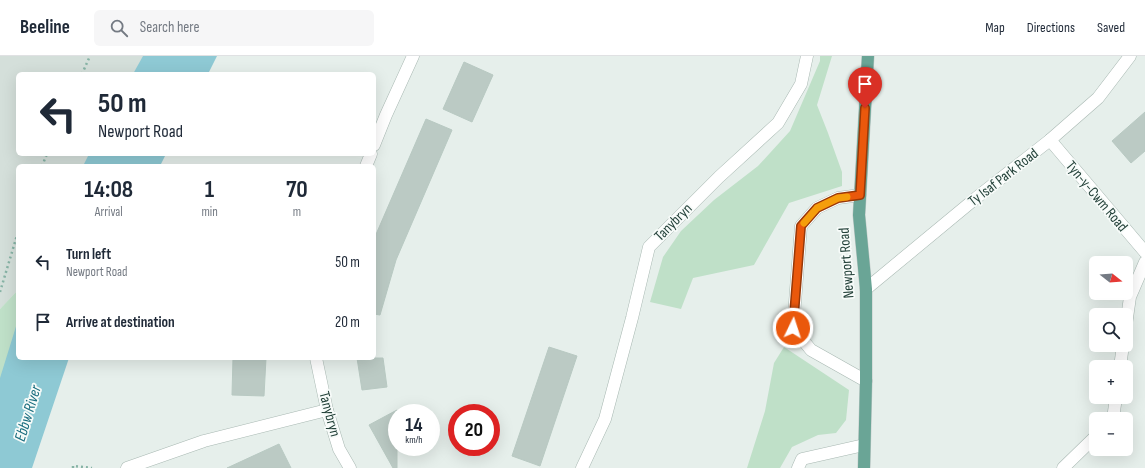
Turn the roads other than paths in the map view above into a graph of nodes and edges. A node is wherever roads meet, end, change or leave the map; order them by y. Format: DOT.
graph roads {
  1 [pos="413,56"];
  2 [pos="807,56"];
  3 [pos="868,56"];
  4 [pos="1130,56"];
  5 [pos="376,140"];
  6 [pos="1050,140"];
  7 [pos="860,195"];
  8 [pos="1145,252"];
  9 [pos="1145,262"];
  10 [pos="866,289"];
  11 [pos="1128,308"];
  12 [pos="316,360"];
  13 [pos="866,381"];
  14 [pos="327,410"];
  15 [pos="1089,443"];
  16 [pos="864,445"];
  17 [pos="127,468"];
  18 [pos="350,468"];
  19 [pos="582,468"];
  20 [pos="798,468"];
  21 [pos="864,468"];
  22 [pos="1063,468"];
  1 -- 5 [label="street"];
  2 -- 19 [label="street, Tanybryn"];
  3 -- 7 [label="main road, Newport Road"];
  4 -- 6 [label="street, Ty Isaf Park Road"];
  6 -- 8 [label="street, Tyn-y-Cwm Road"];
  6 -- 10 [label="street, Ty Isaf Park Road"];
  7 -- 10 [label="main road, Newport Road"];
  7 -- 13 [label="street"];
  9 -- 11 [label="street"];
  10 -- 13 [label="main road, Newport Road"];
  12 -- 14 [label="street, Tanybryn"];
  13 -- 16 [label="main road, Newport Road"];
  14 -- 17 [label="street"];
  14 -- 18 [label="street, Tanybryn"];
  15 -- 22 [label="street"];
  16 -- 20 [label="street"];
  16 -- 21 [label="main road, Newport Road"];
}
